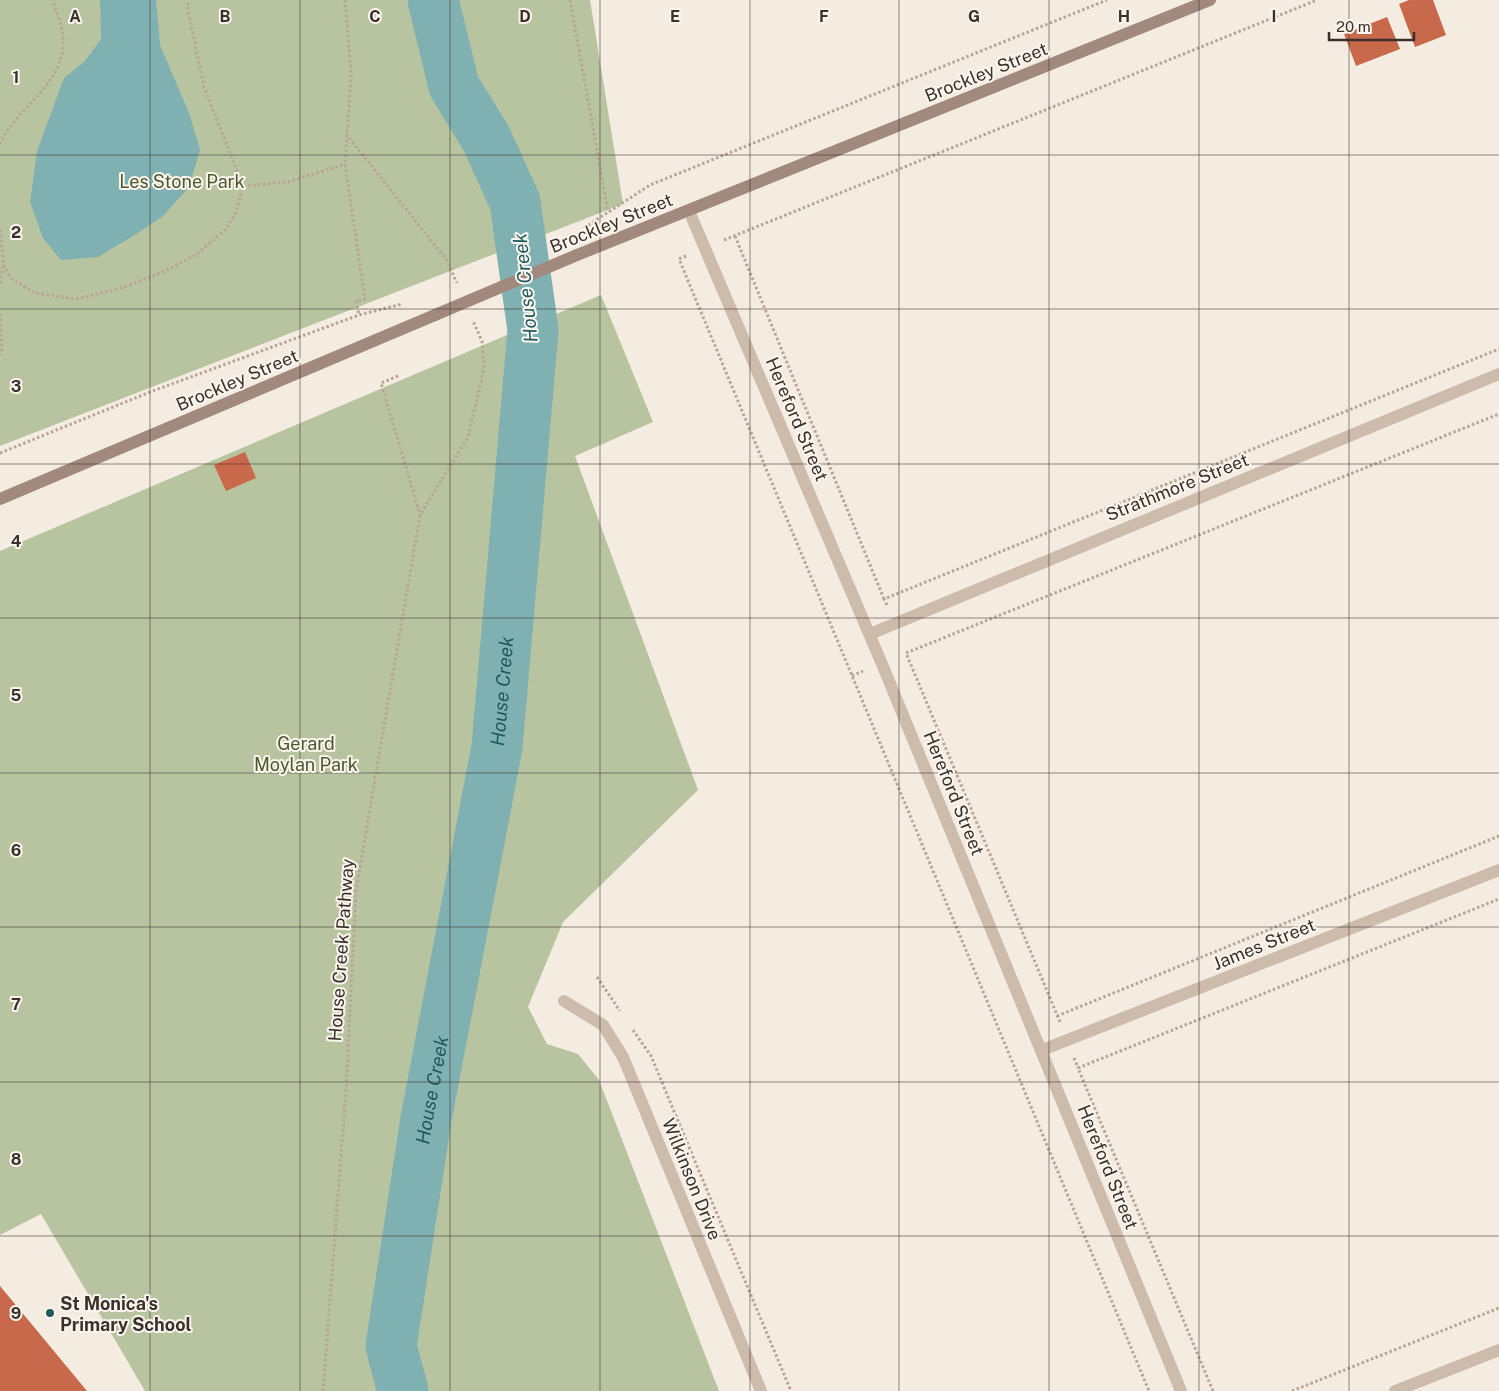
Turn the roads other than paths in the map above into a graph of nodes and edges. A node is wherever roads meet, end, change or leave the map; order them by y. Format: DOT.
graph roads {
  1 [pos="1210,0"];
  2 [pos="688,211"];
  3 [pos="1499,374"];
  4 [pos="0,499"];
  5 [pos="870,634"];
  6 [pos="1499,870"];
  7 [pos="564,1001"];
  8 [pos="1042,1050"];
  9 [pos="1499,1350"];
  10 [pos="761,1391"];
  11 [pos="1181,1391"];
  12 [pos="1395,1391"];
  1 -- 2 [label="main road, Brockley Street"];
  2 -- 4 [label="main road, Brockley Street, bridge"];
  2 -- 5 [label="street, Hereford Street"];
  3 -- 5 [label="street, Strathmore Street"];
  5 -- 8 [label="street, Hereford Street"];
  6 -- 8 [label="street, James Street"];
  7 -- 10 [label="street, Wilkinson Drive"];
  8 -- 11 [label="street, Hereford Street"];
  9 -- 12 [label="street"];
}
